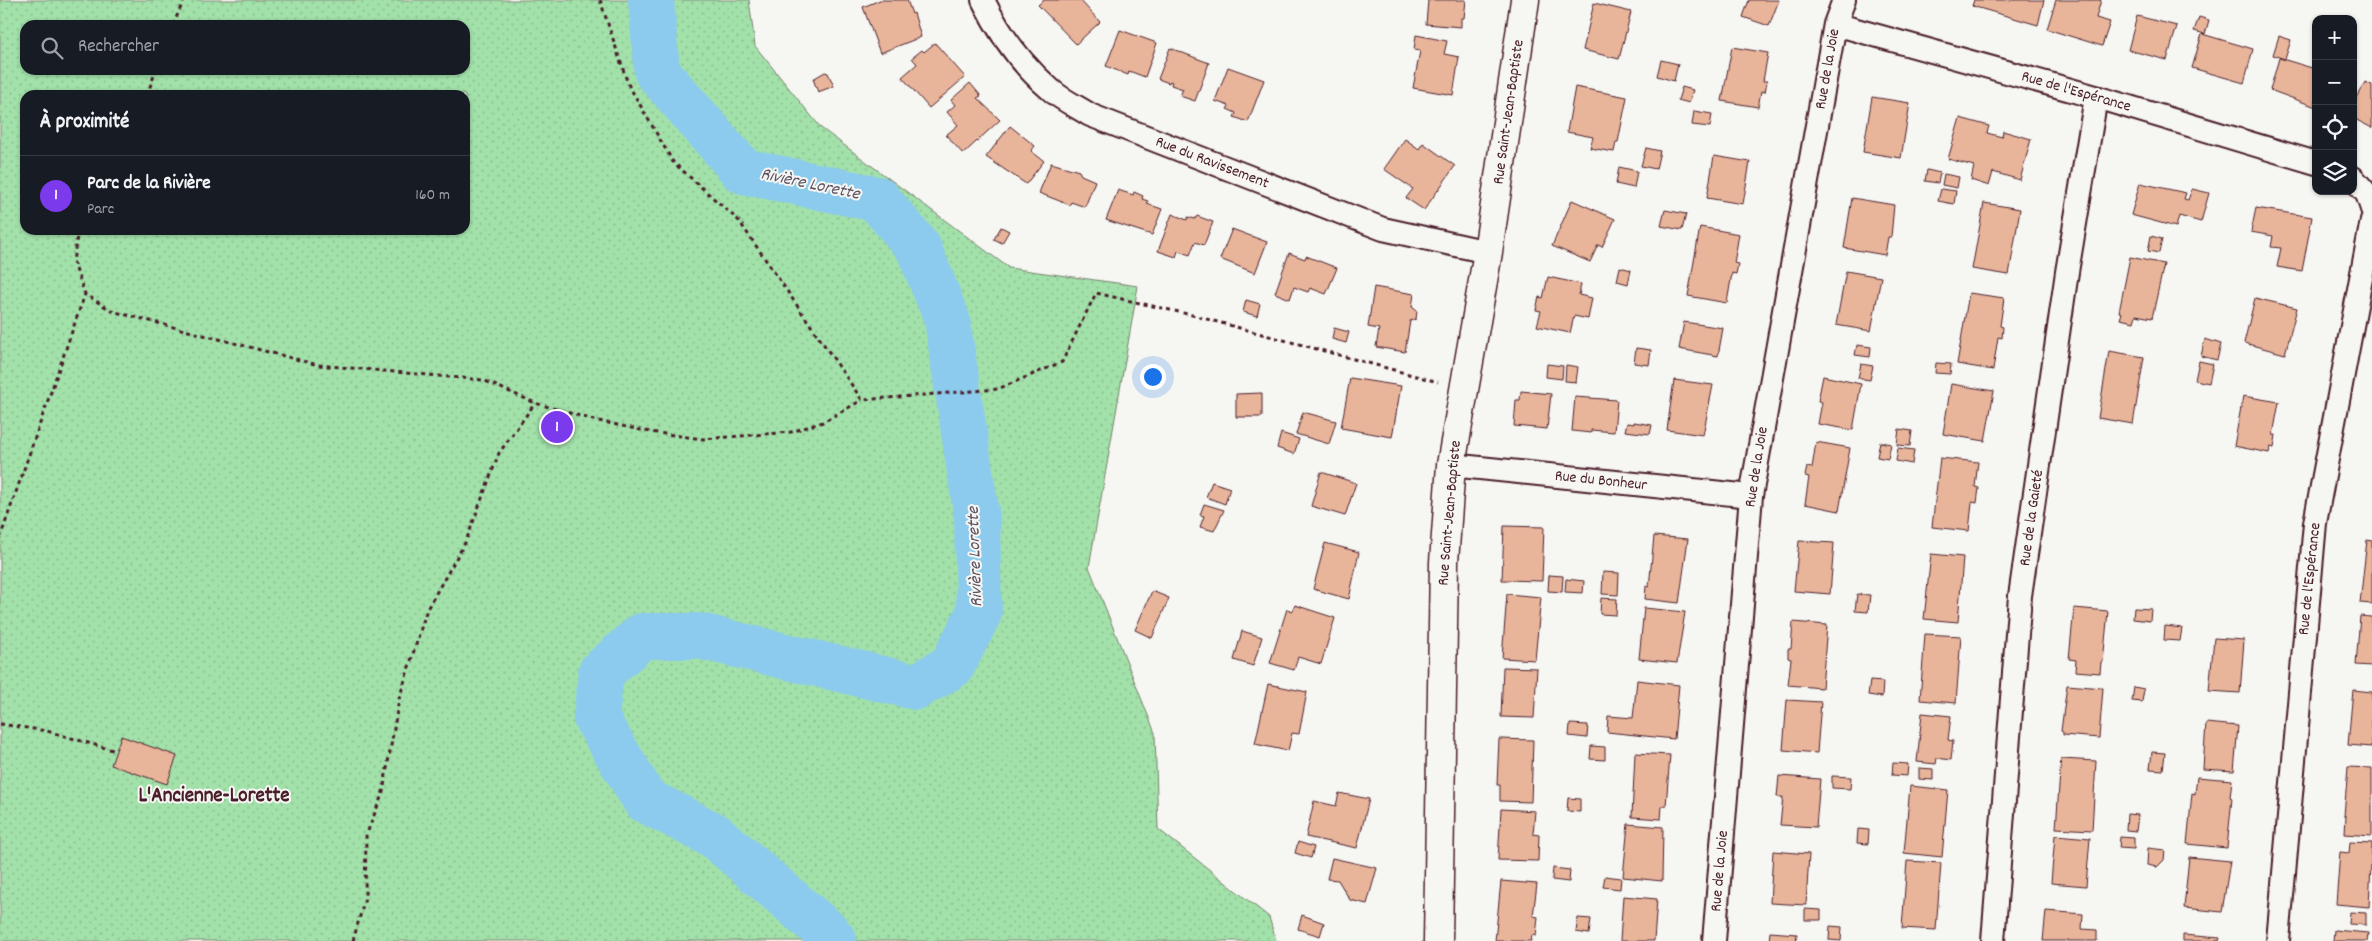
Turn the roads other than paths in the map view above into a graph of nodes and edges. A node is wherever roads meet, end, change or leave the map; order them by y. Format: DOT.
graph roads {
  1 [pos="983,0"];
  2 [pos="1525,0"];
  3 [pos="1844,0"];
  4 [pos="1835,24"];
  5 [pos="2096,97"];
  6 [pos="2312,162"];
  7 [pos="2357,183"];
  8 [pos="2372,209"];
  9 [pos="2372,220"];
  10 [pos="1488,252"];
  11 [pos="1451,465"];
  12 [pos="1750,496"];
  13 [pos="1438,941"];
  14 [pos="1714,941"];
  15 [pos="1993,941"];
  16 [pos="2278,941"];
  1 -- 10 [label="street, Rue du Ravissement"];
  2 -- 10 [label="street, Rue Saint-Jean-Baptiste"];
  3 -- 4 [label="street, Rue de la Joie"];
  4 -- 5 [label="street, Rue de l'Espérance"];
  4 -- 12 [label="street, Rue de la Joie"];
  5 -- 6 [label="street, Rue de l'Espérance"];
  5 -- 15 [label="street, Rue de la Gaieté"];
  7 -- 8 [label="street"];
  9 -- 16 [label="street, Rue de l'Espérance"];
  10 -- 11 [label="street, Rue Saint-Jean-Baptiste"];
  11 -- 12 [label="street, Rue du Bonheur"];
  11 -- 13 [label="street, Rue Saint-Jean-Baptiste"];
  12 -- 14 [label="street, Rue de la Joie"];
}
